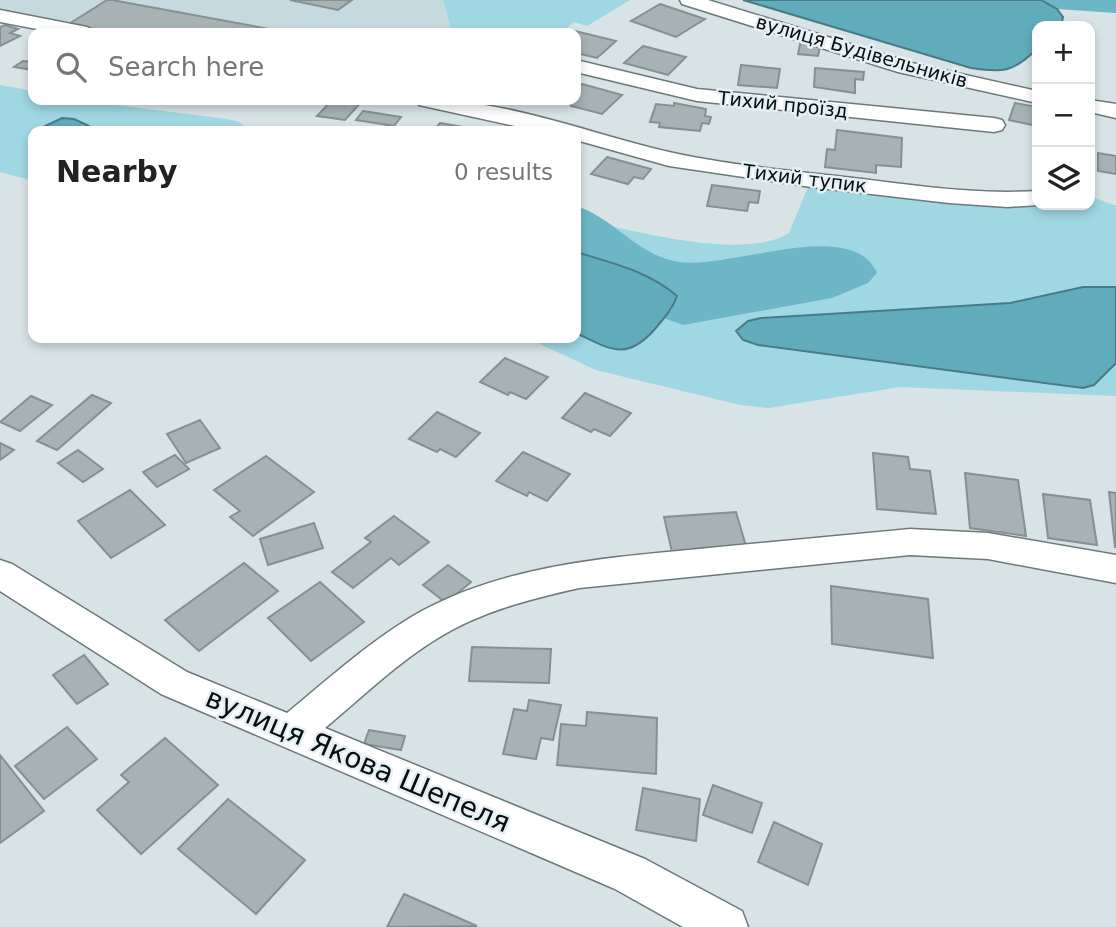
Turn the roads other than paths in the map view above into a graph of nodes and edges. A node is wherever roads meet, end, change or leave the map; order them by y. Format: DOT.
graph roads {
  1 [pos="689,0"];
  2 [pos="0,16"];
  3 [pos="62,28"];
  4 [pos="581,67"];
  5 [pos="1032,96"];
  6 [pos="498,106"];
  7 [pos="1095,107"];
  8 [pos="1116,111"];
  9 [pos="994,125"];
  10 [pos="553,126"];
  11 [pos="581,134"];
  12 [pos="1032,198"];
  13 [pos="1116,569"];
  14 [pos="0,574"];
  15 [pos="291,733"];
  16 [pos="726,927"];
  1 -- 5 [label="street, вулиця Будівельників"];
  2 -- 3 [label="street"];
  4 -- 9 [label="street, Тихий проїзд"];
  6 -- 10 [label="street"];
  7 -- 8 [label="street"];
  11 -- 12 [label="street, Тихий тупик"];
  13 -- 15 [label="street"];
  14 -- 15 [label="street, вулиця Якова Шепеля"];
  15 -- 16 [label="street, вулиця Якова Шепеля"];
}
